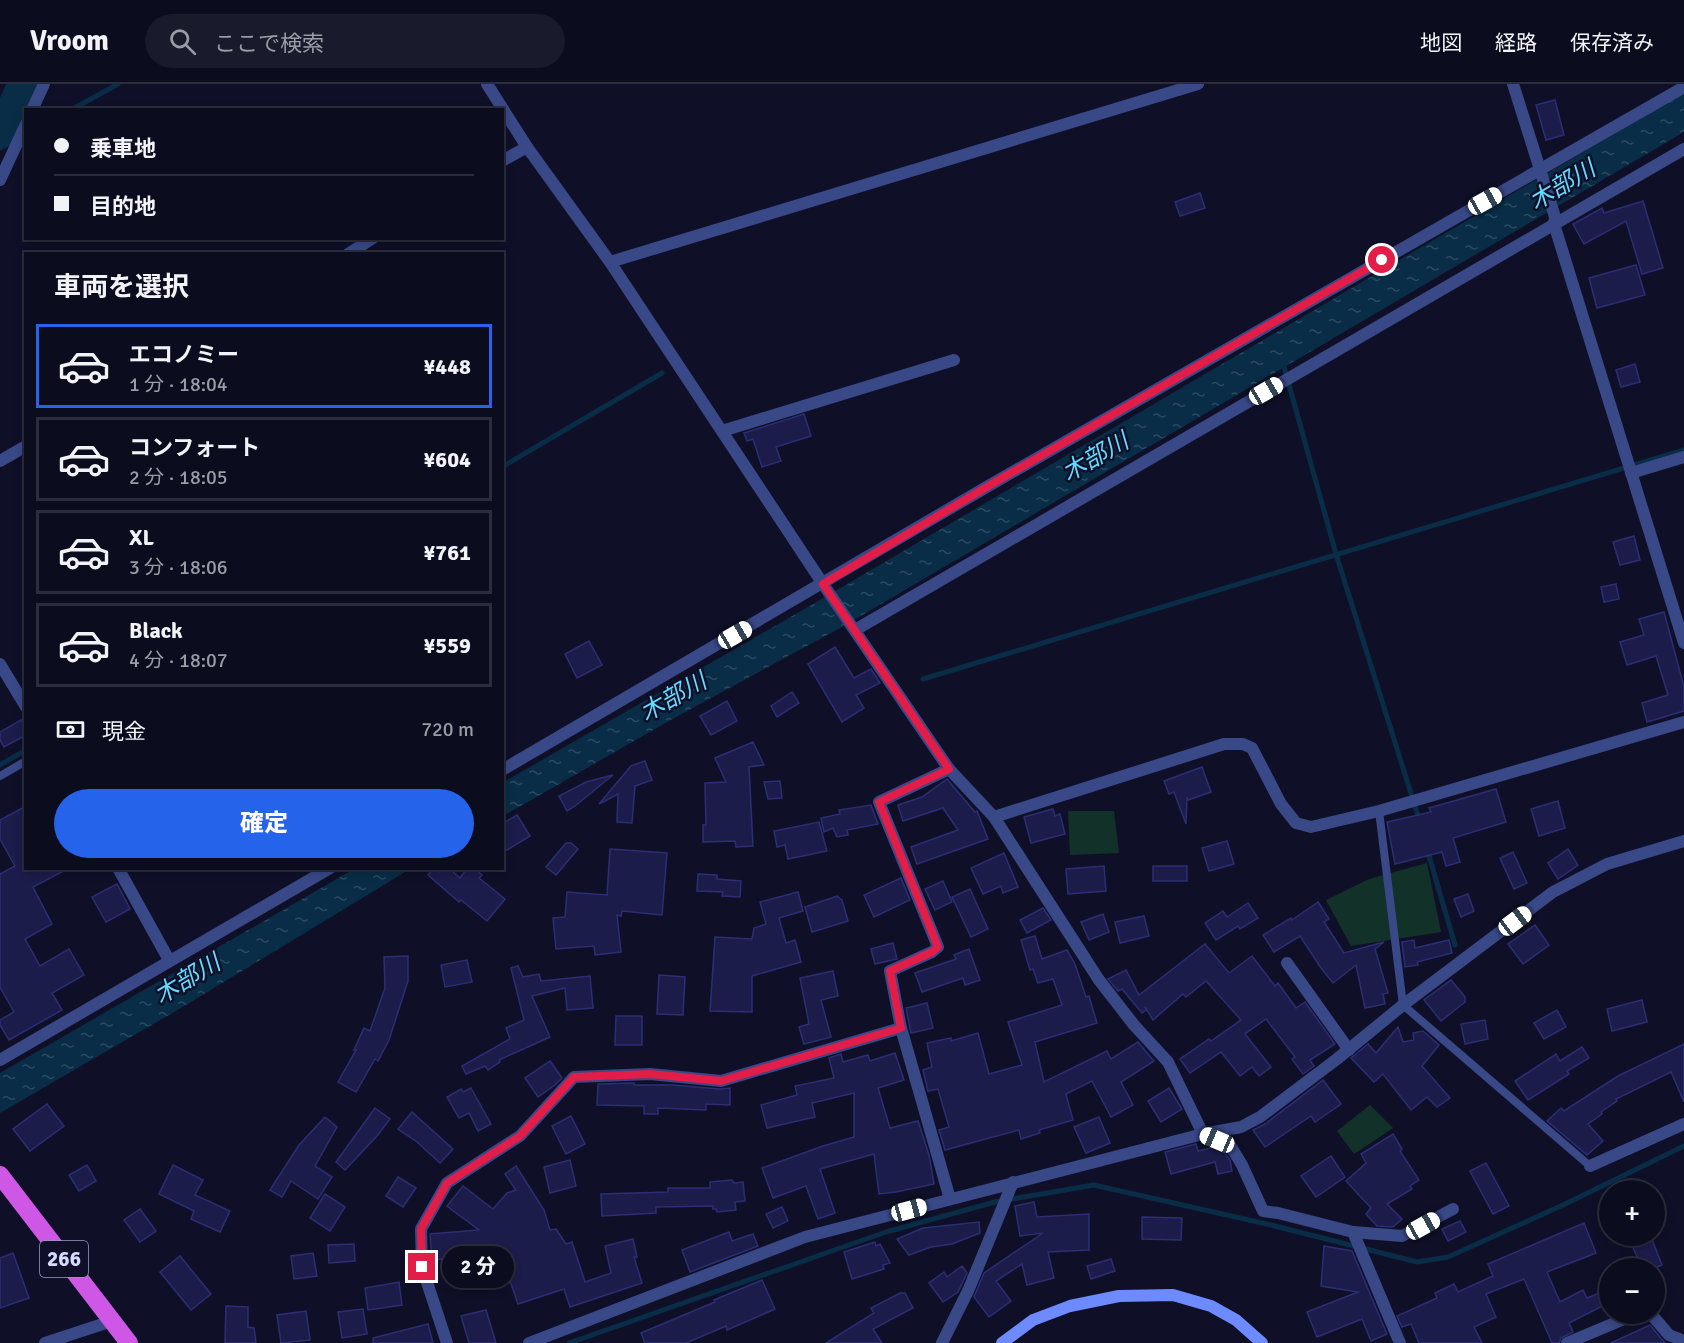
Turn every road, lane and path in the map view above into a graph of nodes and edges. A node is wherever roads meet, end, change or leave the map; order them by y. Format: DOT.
graph roads {
  1 [pos="44,84"];
  2 [pos="487,84"];
  3 [pos="1198,84"];
  4 [pos="1513,84"];
  5 [pos="1684,87"];
  6 [pos="33,108"];
  7 [pos="502,108"];
  8 [pos="504,111"];
  9 [pos="24,128"];
  10 [pos="527,147"];
  11 [pos="1684,149"];
  12 [pos="504,160"];
  13 [pos="1540,170"];
  14 [pos="0,180"];
  15 [pos="1555,221"];
  16 [pos="370,240"];
  17 [pos="351,252"];
  18 [pos="610,262"];
  19 [pos="954,360"];
  20 [pos="722,431"];
  21 [pos="24,447"];
  22 [pos="1684,457"];
  23 [pos="0,461"];
  24 [pos="1631,473"];
  25 [pos="823,584"];
  26 [pos="855,630"];
  27 [pos="1684,643"];
  28 [pos="0,664"];
  29 [pos="24,704"];
  30 [pos="1684,722"];
  31 [pos="24,762"];
  32 [pos="504,769"];
  33 [pos="949,769"];
  34 [pos="0,776"];
  35 [pos="1379,811"];
  36 [pos="994,817"];
  37 [pos="1684,841"];
  38 [pos="119,870"];
  39 [pos="326,870"];
  40 [pos="169,960"];
  41 [pos="1287,963"];
  42 [pos="1403,1005"];
  43 [pos="901,1028"];
  44 [pos="1348,1050"];
  45 [pos="0,1060"];
  46 [pos="1684,1124"];
  47 [pos="1203,1134"];
  48 [pos="1590,1166"];
  49 [pos="0,1175"];
  50 [pos="1013,1182"];
  51 [pos="950,1199"];
  52 [pos="1453,1209"];
  53 [pos="1356,1238"];
  54 [pos="112,1322"];
  55 [pos="1612,1324"];
  56 [pos="1660,1324"];
  57 [pos="1684,1341"];
  58 [pos="45,1343"];
  59 [pos="129,1343"];
  60 [pos="447,1343"];
  61 [pos="530,1343"];
  62 [pos="942,1343"];
  63 [pos="1002,1343"];
  64 [pos="1262,1343"];
  65 [pos="1400,1343"];
  66 [pos="1567,1343"];
  1 -- 6 [label="street"];
  2 -- 7 [label="street"];
  3 -- 18 [label="street"];
  4 -- 13 [label="street"];
  5 -- 13 [label="street"];
  8 -- 10 [label="street"];
  9 -- 14 [label="street"];
  10 -- 12 [label="street"];
  10 -- 18 [label="street"];
  11 -- 15 [label="street"];
  13 -- 15 [label="street"];
  13 -- 25 [label="street"];
  15 -- 24 [label="street"];
  15 -- 26 [label="street"];
  16 -- 17 [label="street"];
  18 -- 20 [label="street"];
  19 -- 20 [label="street"];
  20 -- 25 [label="street"];
  21 -- 23 [label="street"];
  22 -- 24 [label="street"];
  24 -- 27 [label="street"];
  25 -- 26 [label="street"];
  25 -- 32 [label="street"];
  26 -- 33 [label="street"];
  28 -- 29 [label="street"];
  30 -- 35 [label="street"];
  31 -- 34 [label="lane"];
  33 -- 36 [label="street"];
  33 -- 43 [label="street"];
  35 -- 36 [label="street"];
  35 -- 42 [label="lane"];
  36 -- 47 [label="street"];
  37 -- 42 [label="street"];
  38 -- 40 [label="street"];
  39 -- 40 [label="street"];
  40 -- 45 [label="street"];
  41 -- 44 [label="street"];
  42 -- 44 [label="street"];
  42 -- 48 [label="lane"];
  43 -- 51 [label="street"];
  43 -- 60 [label="street"];
  44 -- 47 [label="street"];
  46 -- 48 [label="street"];
  47 -- 50 [label="street"];
  47 -- 53 [label="street"];
  49 -- 54 [label="highway, 266"];
  50 -- 51 [label="street"];
  50 -- 62 [label="street"];
  51 -- 61 [label="street"];
  52 -- 53 [label="street"];
  53 -- 65 [label="street"];
  54 -- 58 [label="street"];
  54 -- 59 [label="highway, 266"];
  55 -- 66 [label="street"];
  56 -- 57 [label="street"];
  63 -- 64 [label="main road"];
}
